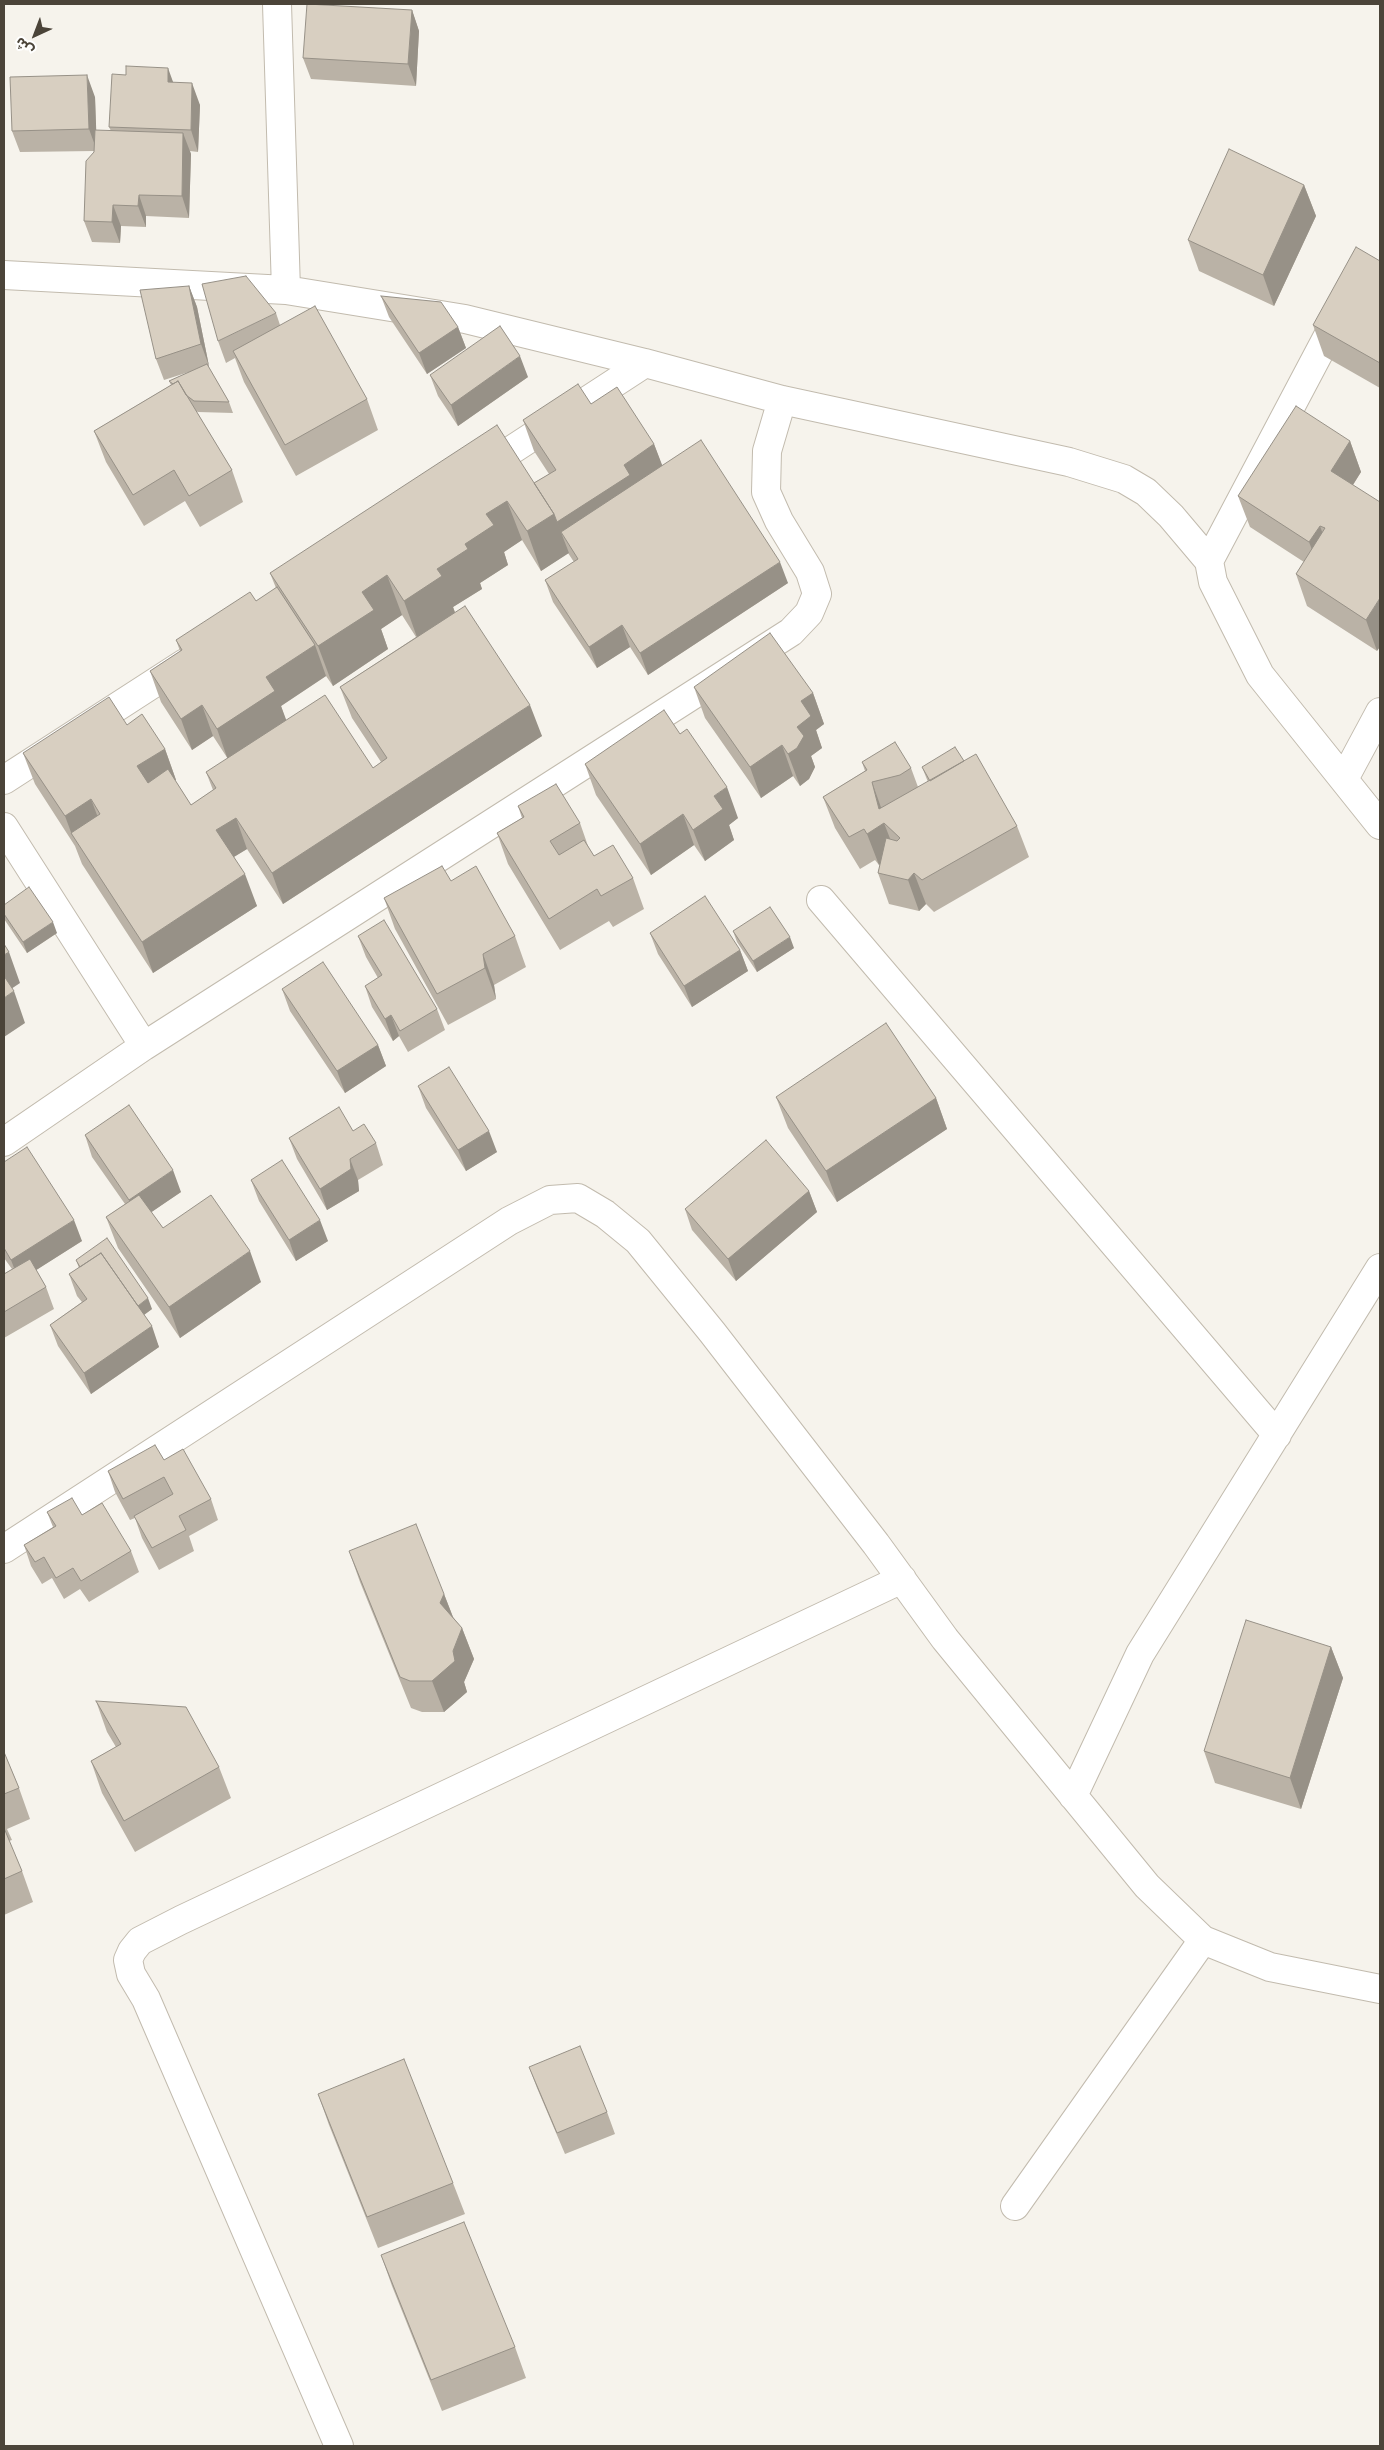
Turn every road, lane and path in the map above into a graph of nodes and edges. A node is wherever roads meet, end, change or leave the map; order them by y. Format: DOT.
graph roads {
  1 [pos="277,4"];
  2 [pos="4,275"];
  3 [pos="286,290"];
  4 [pos="1350,292"];
  5 [pos="645,363"];
  6 [pos="782,400"];
  7 [pos="462,482"];
  8 [pos="1209,561"];
  9 [pos="204,650"];
  10 [pos="1380,712"];
  11 [pos="1344,779"];
  12 [pos="4,780"];
  13 [pos="1380,825"];
  14 [pos="4,827"];
  15 [pos="821,900"];
  16 [pos="144,1046"];
  17 [pos="4,1142"];
  18 [pos="1380,1268"];
  19 [pos="1277,1435"];
  20 [pos="4,1549"];
  21 [pos="902,1579"];
  22 [pos="1073,1796"];
  23 [pos="1203,1940"];
  24 [pos="1380,1989"];
  25 [pos="1015,2206"];
  26 [pos="339,2446"];
  1 -- 3 [label="street"];
  2 -- 3 [label="street"];
  3 -- 5 [label="street"];
  4 -- 8 [label="street"];
  5 -- 6 [label="street"];
  5 -- 7 [label="street"];
  6 -- 8 [label="street"];
  6 -- 16 [label="street"];
  8 -- 11 [label="street"];
  9 -- 12 [label="street"];
  10 -- 11 [label="street"];
  11 -- 13 [label="street"];
  14 -- 16 [label="street"];
  15 -- 19 [label="street"];
  16 -- 17 [label="street"];
  18 -- 19 [label="street"];
  19 -- 22 [label="street"];
  20 -- 21 [label="street"];
  21 -- 22 [label="street"];
  21 -- 26 [label="street"];
  22 -- 23 [label="street"];
  23 -- 24 [label="street"];
  23 -- 25 [label="street"];
}
